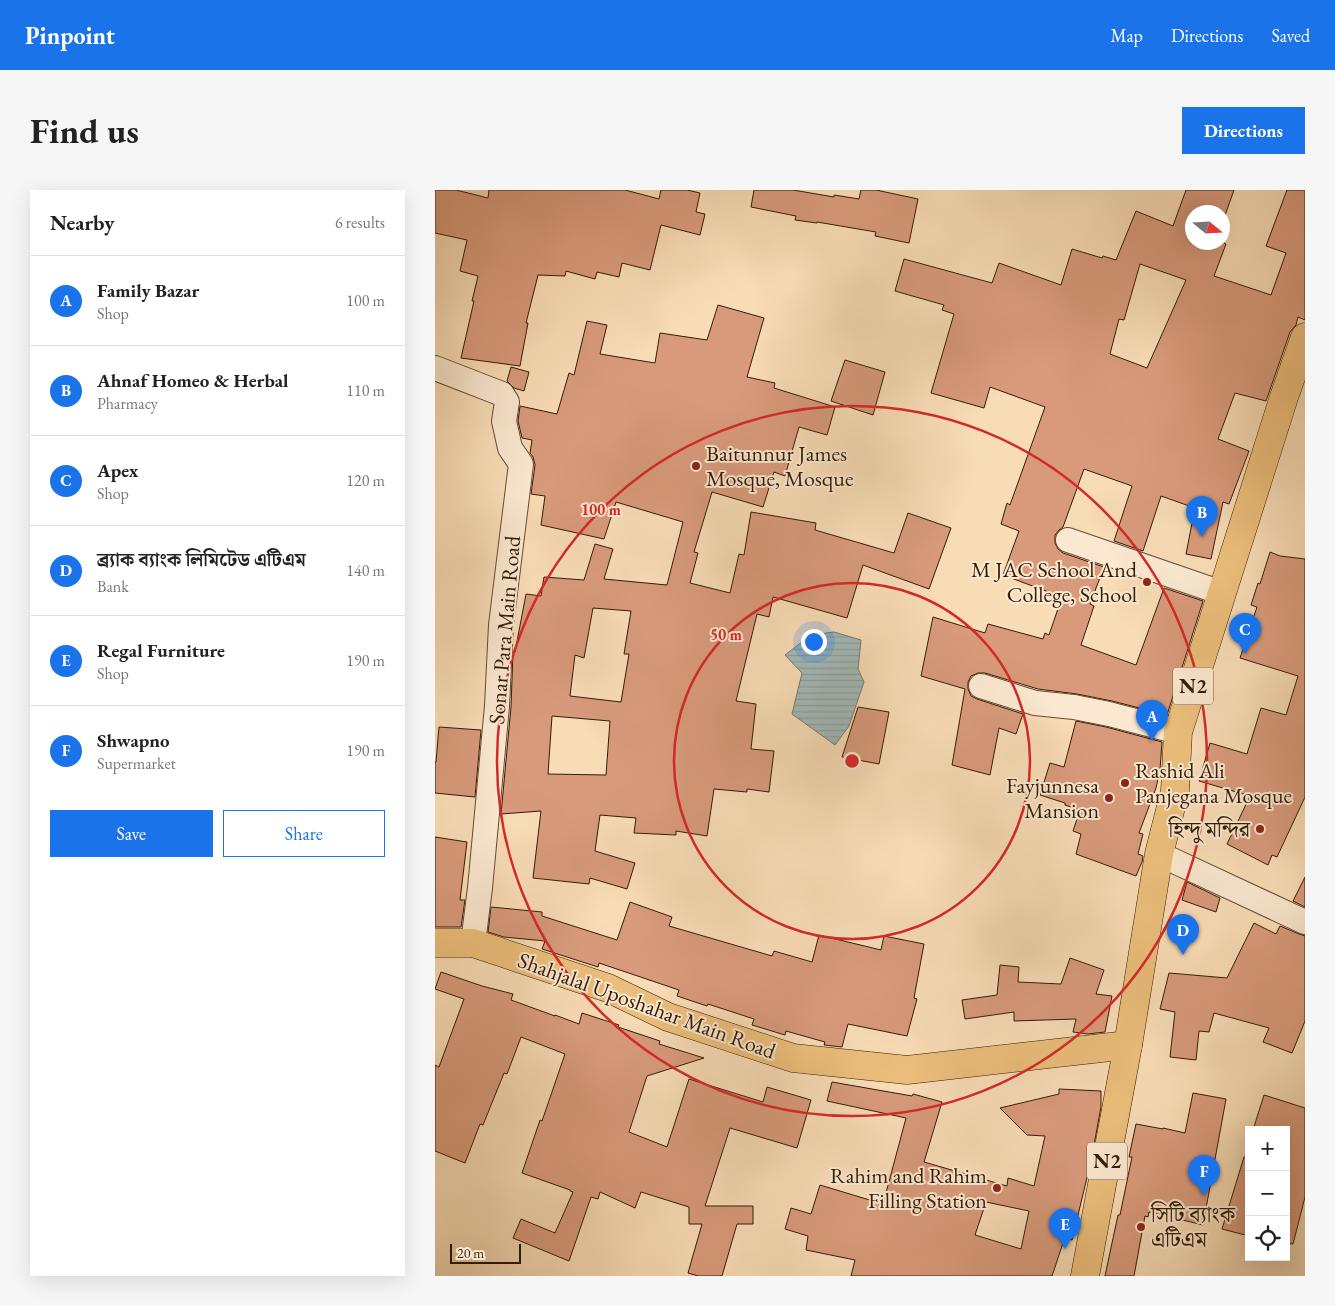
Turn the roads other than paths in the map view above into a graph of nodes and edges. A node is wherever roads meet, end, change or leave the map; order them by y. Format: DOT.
graph roads {
  1 [pos="1305,337"];
  2 [pos="435,368"];
  3 [pos="1067,540"];
  4 [pos="1222,593"];
  5 [pos="981,686"];
  6 [pos="1178,732"];
  7 [pos="1159,854"];
  8 [pos="1305,922"];
  9 [pos="435,943"];
  10 [pos="473,943"];
  11 [pos="1128,1045"];
  12 [pos="1085,1276"];
  1 -- 4 [label="main road, N2"];
  2 -- 10 [label="street, Sonar Para Main Road"];
  3 -- 4 [label="street"];
  4 -- 6 [label="main road, N2"];
  5 -- 6 [label="street"];
  6 -- 7 [label="main road, N2"];
  7 -- 8 [label="street"];
  7 -- 11 [label="main road, N2"];
  9 -- 10 [label="main road, Shahjalal Uposhahar Main Road"];
  10 -- 11 [label="main road, Shahjalal Uposhahar Main Road"];
  11 -- 12 [label="main road, N2"];
}
